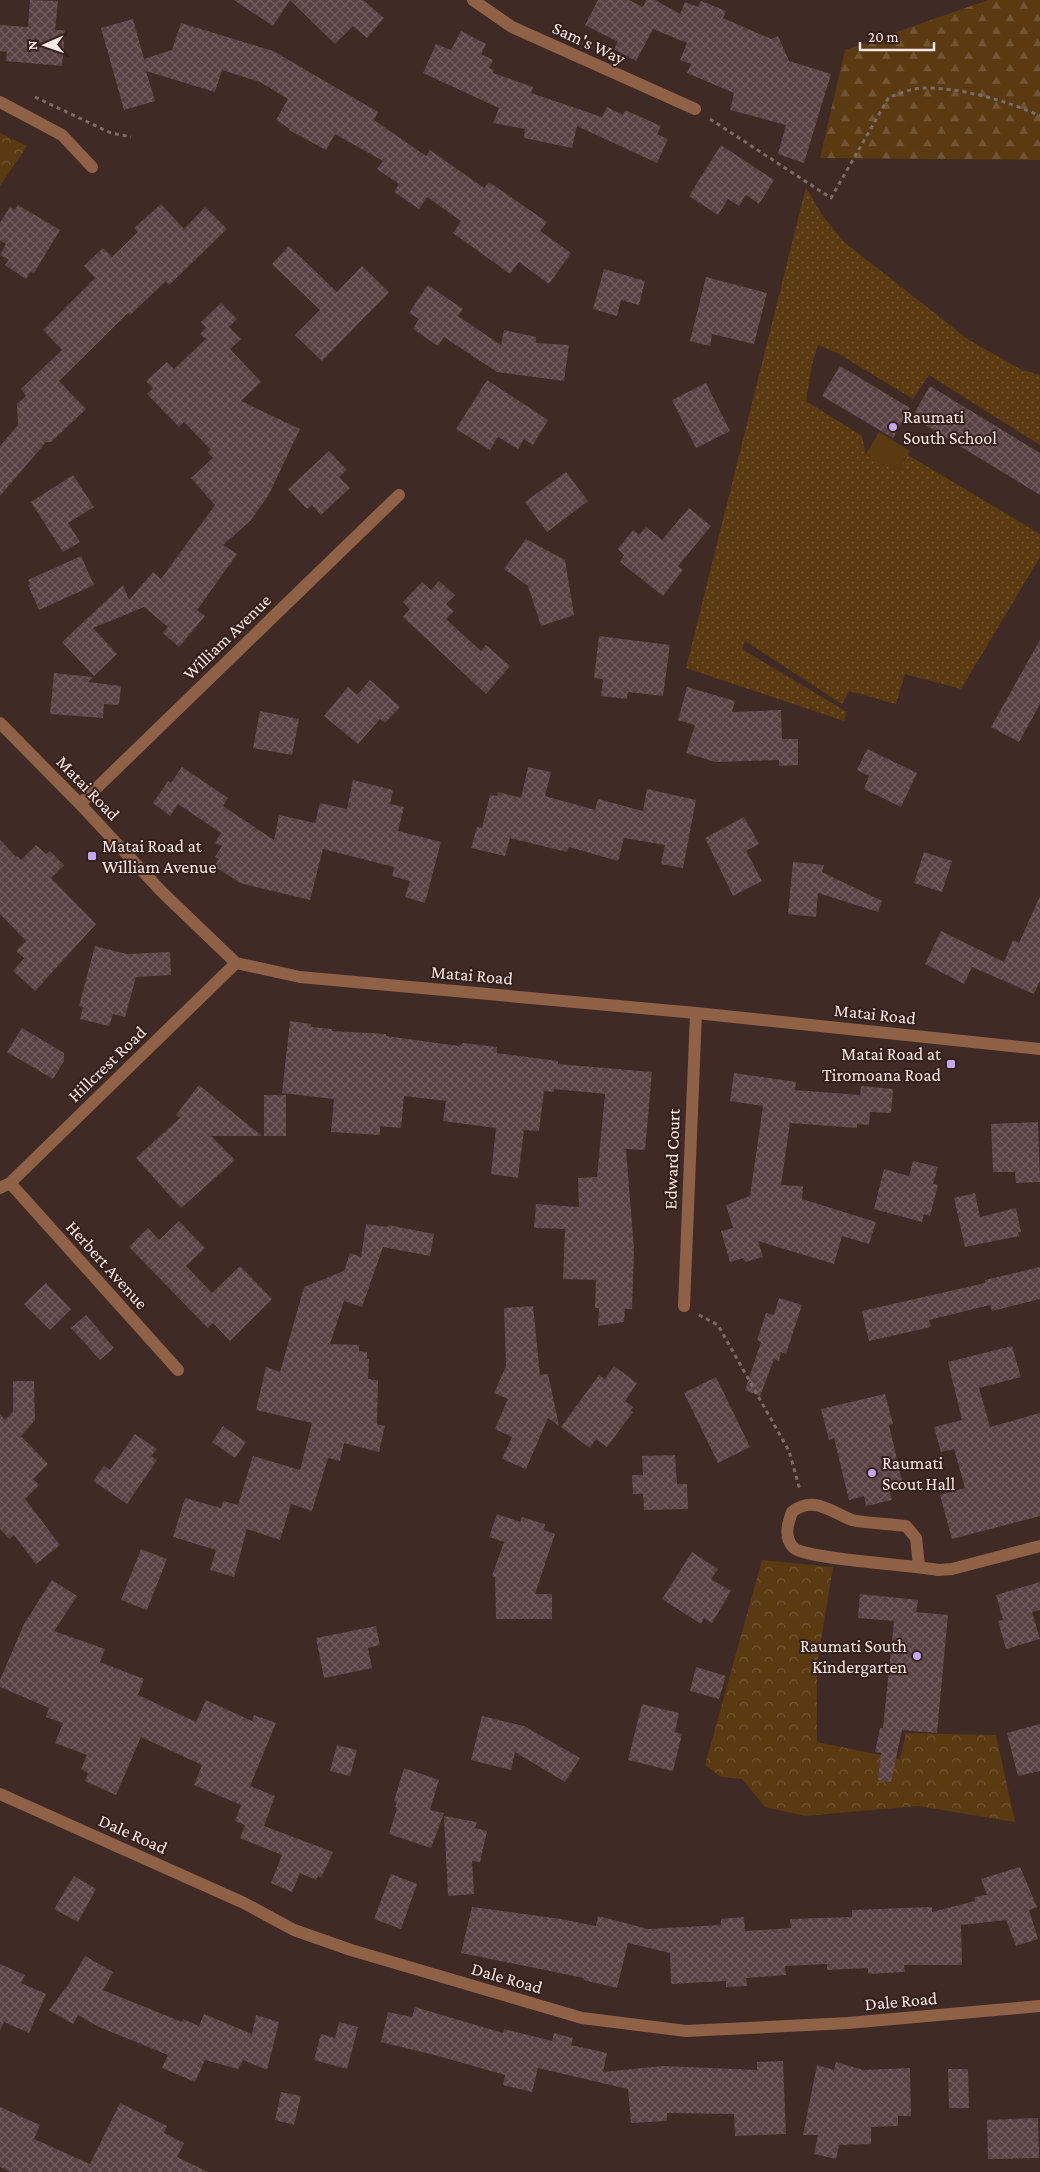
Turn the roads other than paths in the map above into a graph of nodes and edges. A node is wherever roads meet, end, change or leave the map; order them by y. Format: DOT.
graph roads {
  1 [pos="473,0"];
  2 [pos="0,102"];
  3 [pos="695,109"];
  4 [pos="92,167"];
  5 [pos="399,495"];
  6 [pos="0,723"];
  7 [pos="80,804"];
  8 [pos="236,963"];
  9 [pos="696,1013"];
  10 [pos="1040,1049"];
  11 [pos="5,1186"];
  12 [pos="684,1306"];
  13 [pos="178,1370"];
  14 [pos="1040,1546"];
  15 [pos="919,1566"];
  16 [pos="0,1794"];
  17 [pos="1040,2006"];
  1 -- 3 [label="street, Sam's Way"];
  2 -- 4 [label="street"];
  5 -- 7 [label="street, William Avenue"];
  6 -- 7 [label="street, Matai Road"];
  7 -- 8 [label="street, Matai Road"];
  8 -- 9 [label="street, Matai Road"];
  8 -- 11 [label="street, Hillcrest Road"];
  9 -- 10 [label="street, Matai Road"];
  9 -- 12 [label="street, Edward Court"];
  11 -- 13 [label="street, Herbert Avenue"];
  14 -- 15 [label="street"];
  15 -- 15 [label="street"];
  16 -- 17 [label="street, Dale Road"];
}
